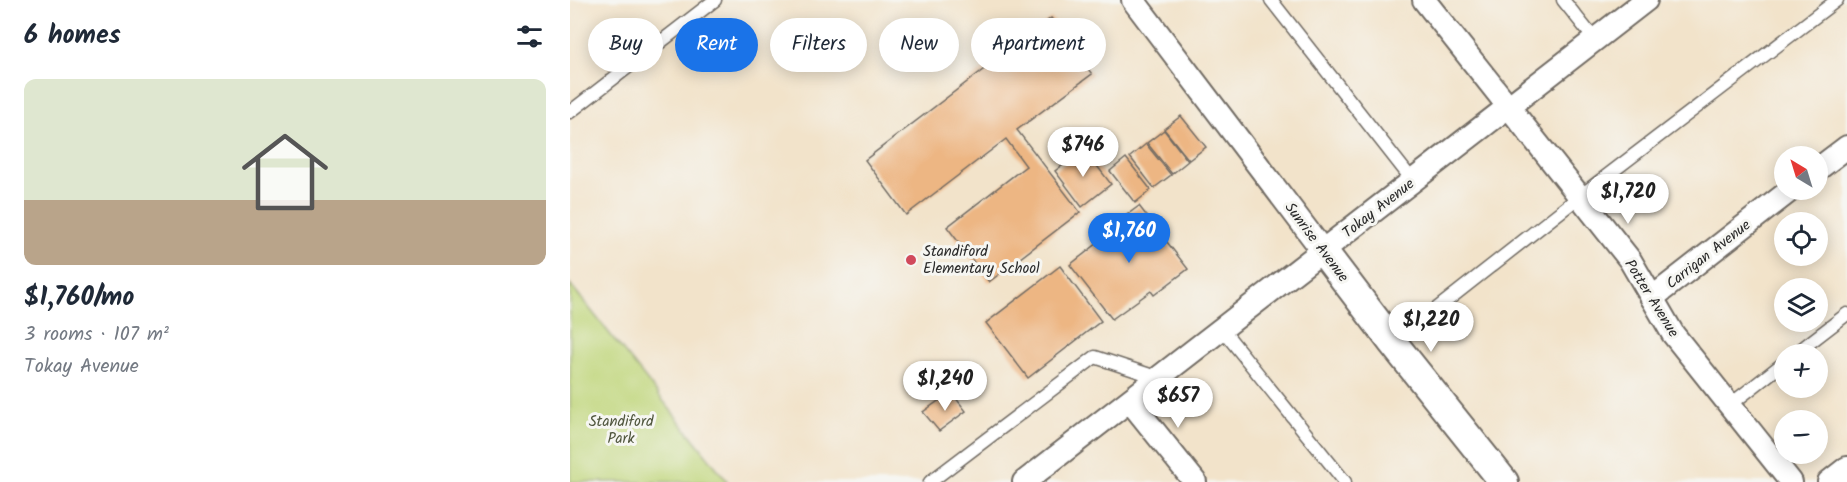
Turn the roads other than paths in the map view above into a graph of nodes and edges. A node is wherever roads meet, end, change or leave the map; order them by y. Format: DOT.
graph roads {
  1 [pos="715,0"];
  2 [pos="1132,0"];
  3 [pos="1271,0"];
  4 [pos="1424,0"];
  5 [pos="1563,0"];
  6 [pos="1646,0"];
  7 [pos="1837,0"];
  8 [pos="1595,40"];
  9 [pos="1508,108"];
  10 [pos="570,112"];
  11 [pos="1847,147"];
  12 [pos="1828,161"];
  13 [pos="1413,181"];
  14 [pos="1579,196"];
  15 [pos="1778,200"];
  16 [pos="1323,251"];
  17 [pos="1652,298"];
  18 [pos="1847,314"];
  19 [pos="1222,329"];
  20 [pos="1393,343"];
  21 [pos="1808,344"];
  22 [pos="1774,371"];
  23 [pos="1159,378"];
  24 [pos="1130,401"];
  25 [pos="1730,405"];
  26 [pos="930,482"];
  27 [pos="1024,482"];
  28 [pos="1195,482"];
  29 [pos="1345,482"];
  30 [pos="1504,482"];
  31 [pos="1791,482"];
  1 -- 10 [label="lane"];
  2 -- 16 [label="street, Sunrise Avenue"];
  3 -- 13 [label="lane"];
  4 -- 9 [label="street, Potter Avenue"];
  5 -- 8 [label="lane"];
  6 -- 8 [label="street, Tokay Avenue"];
  7 -- 14 [label="lane"];
  8 -- 9 [label="street, Tokay Avenue"];
  9 -- 13 [label="street, Tokay Avenue"];
  9 -- 14 [label="street, Potter Avenue"];
  11 -- 12 [label="street"];
  13 -- 16 [label="street, Tokay Avenue"];
  14 -- 17 [label="street, Potter Avenue"];
  14 -- 20 [label="lane"];
  15 -- 17 [label="street, Carrigan Avenue"];
  16 -- 19 [label="street, Tokay Avenue"];
  16 -- 20 [label="street, Sunrise Avenue"];
  17 -- 25 [label="street, Potter Avenue"];
  18 -- 21 [label="lane"];
  19 -- 23 [label="street, Tokay Avenue"];
  19 -- 29 [label="lane"];
  20 -- 30 [label="street, Sunrise Avenue"];
  22 -- 25 [label="lane"];
  23 -- 24 [label="street, Tokay Avenue"];
  23 -- 26 [label="lane"];
  24 -- 27 [label="street, Tokay Avenue"];
  24 -- 28 [label="street"];
  25 -- 31 [label="street, Potter Avenue"];
}
